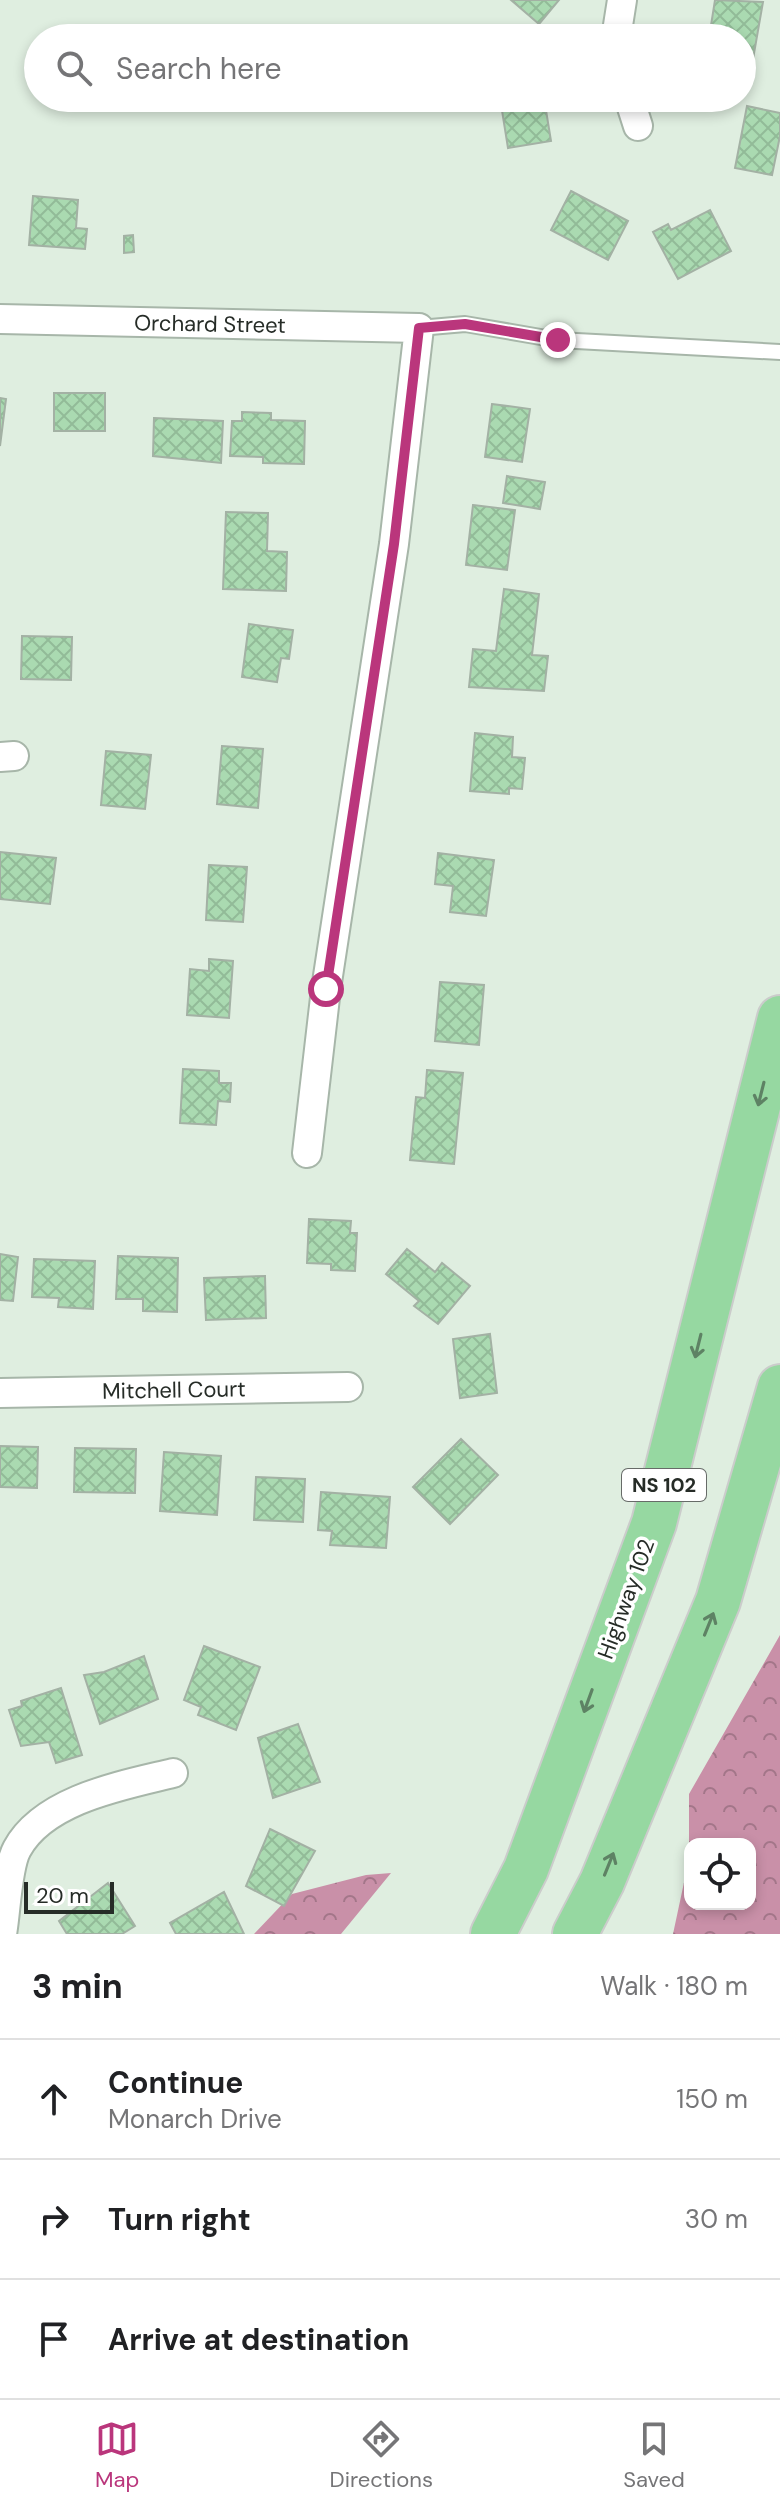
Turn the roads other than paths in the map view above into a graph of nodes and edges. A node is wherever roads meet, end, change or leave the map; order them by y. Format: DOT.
graph roads {
  1 [pos="622,0"];
  2 [pos="618,24"];
  3 [pos="634,112"];
  4 [pos="638,126"];
  5 [pos="0,319"];
  6 [pos="419,328"];
  7 [pos="780,352"];
  8 [pos="780,1018"];
  9 [pos="307,1153"];
  10 [pos="348,1387"];
  11 [pos="780,1387"];
  12 [pos="0,1393"];
  13 [pos="173,1773"];
  14 [pos="2,1934"];
  15 [pos="493,1934"];
  16 [pos="575,1934"];
  1 -- 2 [label="street"];
  3 -- 4 [label="street"];
  5 -- 6 [label="street, Orchard Street"];
  6 -- 7 [label="lane"];
  6 -- 9 [label="street"];
  8 -- 15 [label="highway, Highway 102 / NS 102, one-way"];
  10 -- 12 [label="street, Mitchell Court"];
  16 -- 11 [label="highway, one-way"];
  13 -- 14 [label="street"];
}
